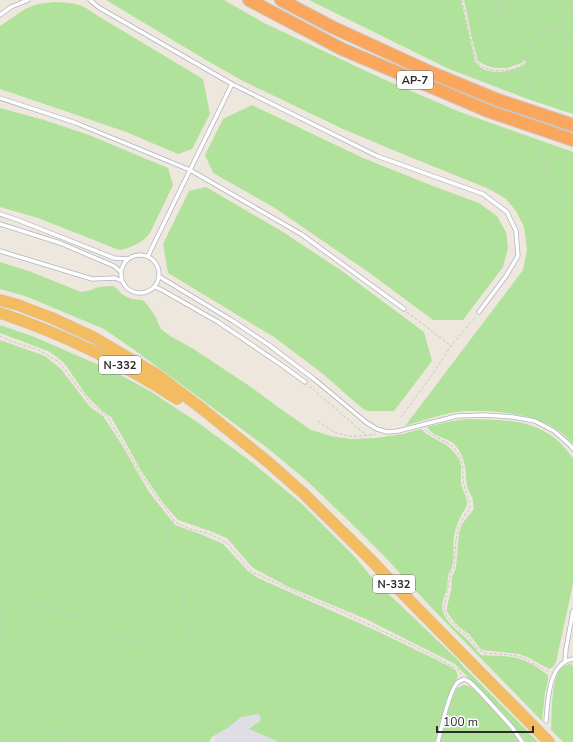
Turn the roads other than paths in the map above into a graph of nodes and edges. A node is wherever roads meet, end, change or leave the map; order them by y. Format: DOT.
graph roads {
  1 [pos="28,0"];
  2 [pos="90,0"];
  3 [pos="238,0"];
  4 [pos="249,0"];
  5 [pos="281,0"];
  6 [pos="263,8"];
  7 [pos="0,15"];
  8 [pos="232,84"];
  9 [pos="0,98"];
  10 [pos="573,125"];
  11 [pos="573,140"];
  12 [pos="190,170"];
  13 [pos="0,214"];
  14 [pos="0,224"];
  15 [pos="0,251"];
  16 [pos="148,256"];
  17 [pos="128,259"];
  18 [pos="121,272"];
  19 [pos="160,277"];
  20 [pos="122,281"];
  21 [pos="155,287"];
  22 [pos="0,300"];
  23 [pos="404,309"];
  24 [pos="479,312"];
  25 [pos="0,314"];
  26 [pos="305,382"];
  27 [pos="232,433"];
  28 [pos="573,449"];
  29 [pos="573,611"];
  30 [pos="573,659"];
  31 [pos="565,662"];
  32 [pos="546,721"];
  33 [pos="438,742"];
  34 [pos="522,742"];
  35 [pos="549,742"];
  1 -- 7 [label="lane"];
  2 -- 8 [label="lane"];
  3 -- 6 [label="highway"];
  4 -- 6 [label="highway, AP-7"];
  5 -- 10 [label="highway, AP-7"];
  6 -- 11 [label="highway, AP-7"];
  8 -- 12 [label="lane"];
  8 -- 24 [label="lane"];
  9 -- 12 [label="lane"];
  12 -- 16 [label="lane"];
  12 -- 23 [label="lane"];
  13 -- 17 [label="lane"];
  14 -- 18 [label="lane"];
  15 -- 20 [label="lane"];
  16 -- 17 [label="lane"];
  16 -- 19 [label="lane"];
  17 -- 18 [label="lane"];
  18 -- 20 [label="lane"];
  19 -- 21 [label="lane"];
  19 -- 28 [label="lane"];
  20 -- 21 [label="lane"];
  21 -- 26 [label="lane"];
  22 -- 27 [label="highway, N-332"];
  25 -- 27 [label="highway, N-332"];
  27 -- 35 [label="highway, N-332"];
  29 -- 31 [label="lane"];
  30 -- 31 [label="lane"];
  31 -- 32 [label="lane"];
  33 -- 34 [label="lane"];
}
